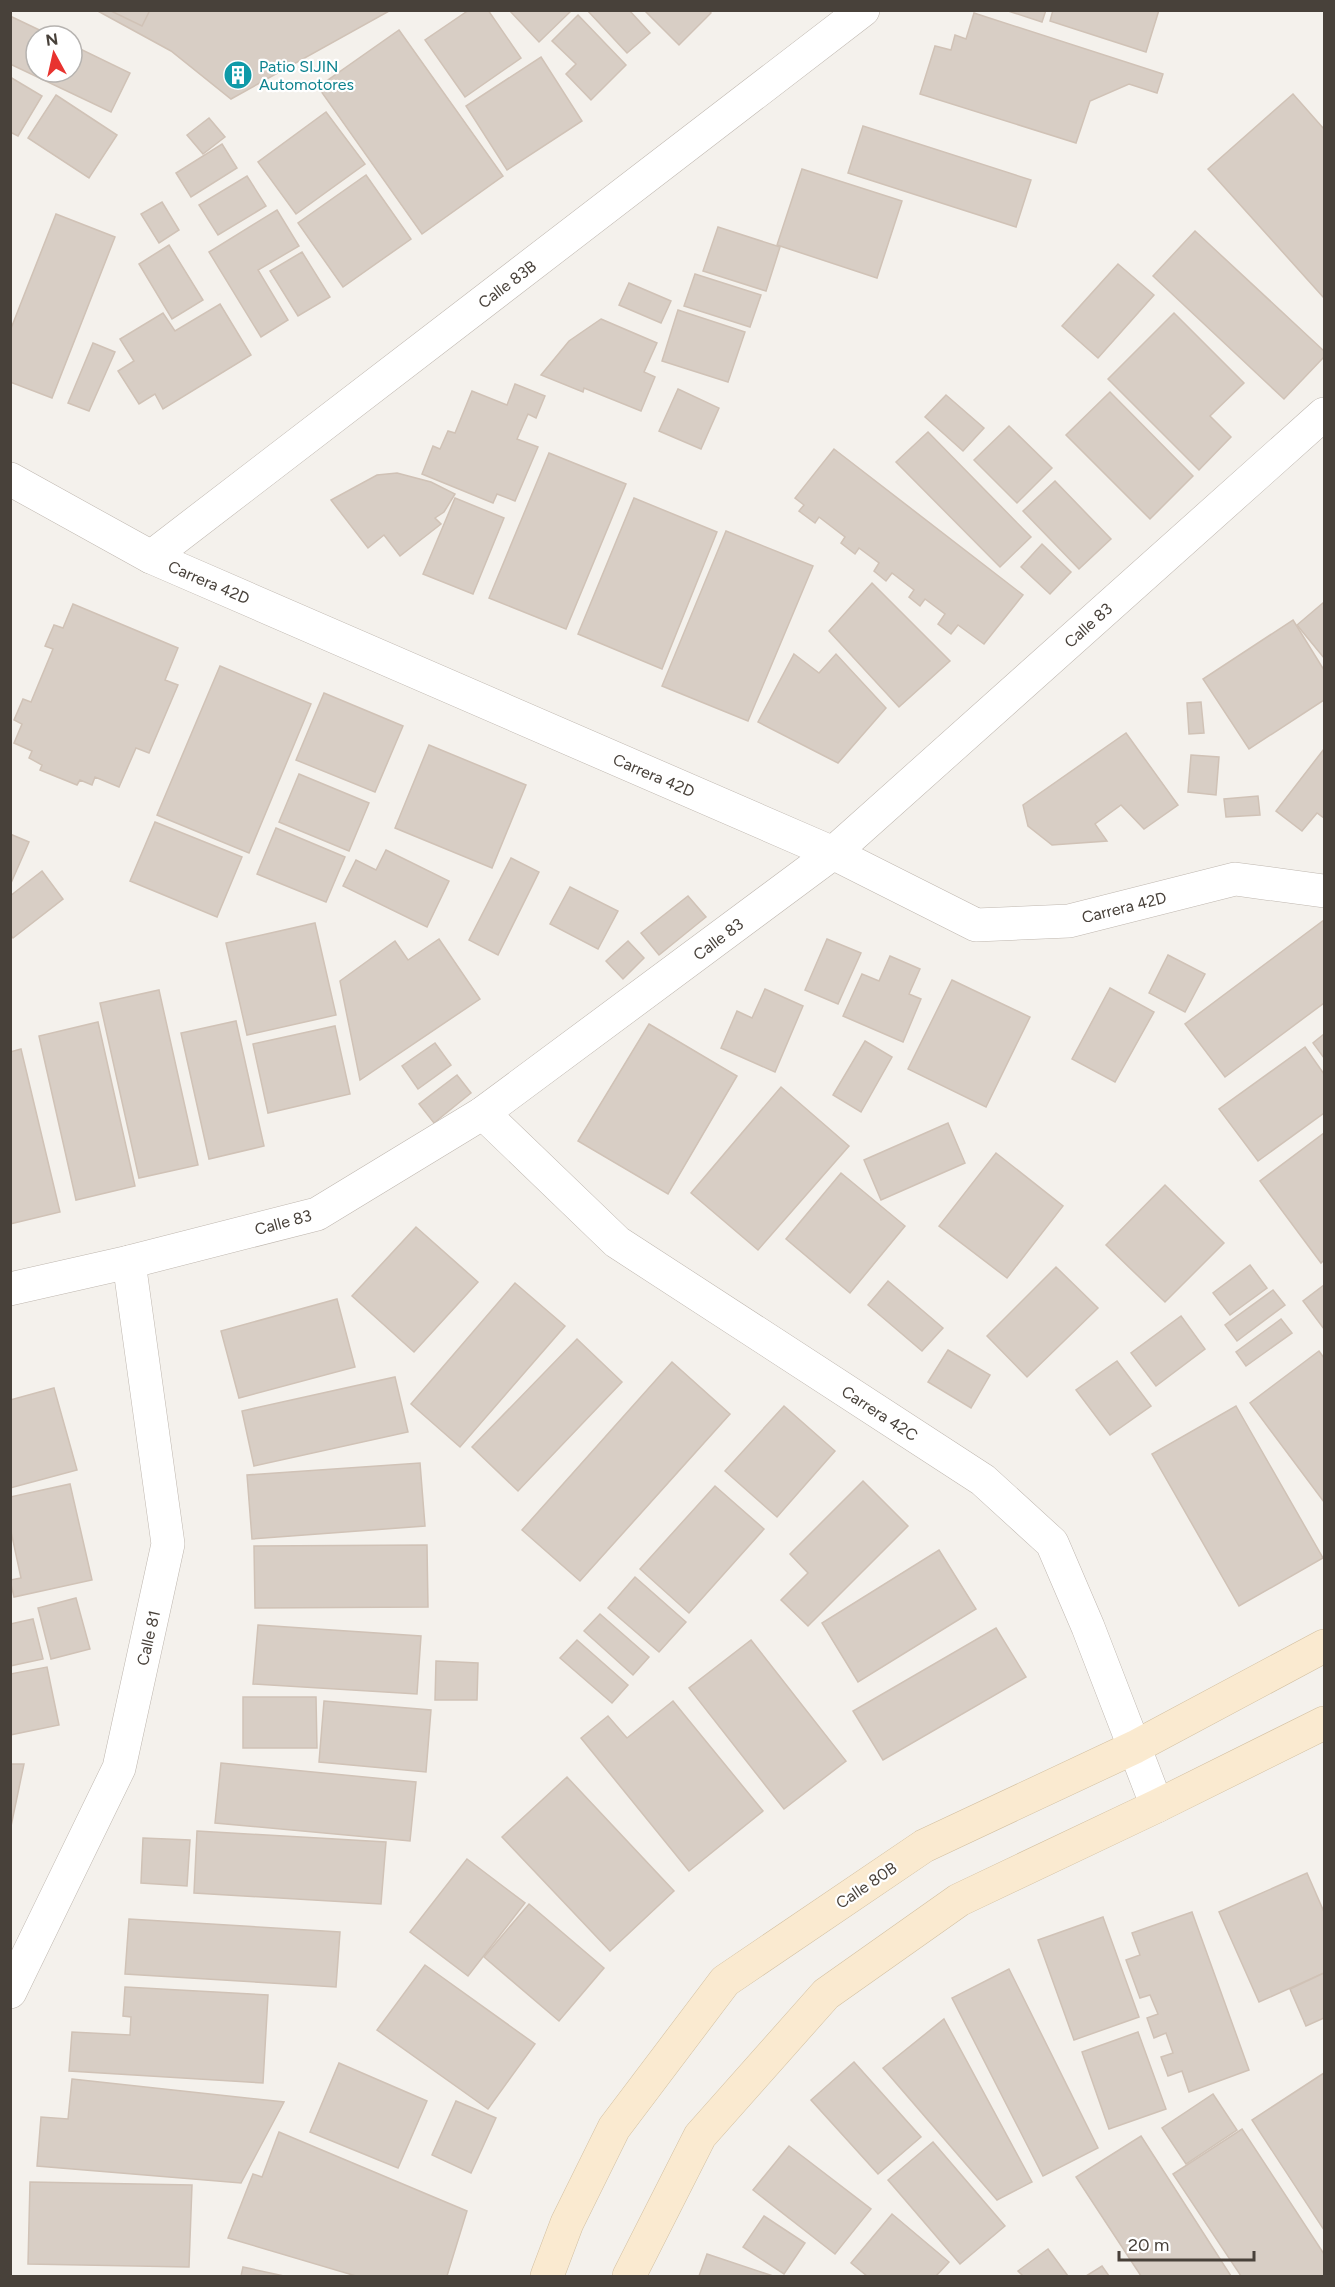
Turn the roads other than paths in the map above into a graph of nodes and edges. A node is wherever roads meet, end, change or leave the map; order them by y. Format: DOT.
graph roads {
  1 [pos="863,10"];
  2 [pos="1324,414"];
  3 [pos="10,479"];
  4 [pos="151,557"];
  5 [pos="833,853"];
  6 [pos="1324,891"];
  7 [pos="483,1113"];
  8 [pos="129,1262"];
  9 [pos="10,1288"];
  10 [pos="1324,1646"];
  11 [pos="1324,1723"];
  12 [pos="1135,1747"];
  13 [pos="1157,1806"];
  14 [pos="10,1992"];
  15 [pos="547,2277"];
  16 [pos="629,2277"];
  1 -- 4 [label="street, Calle 83B"];
  2 -- 5 [label="street, Calle 83"];
  3 -- 4 [label="street, Carrera 42D"];
  4 -- 5 [label="street, Carrera 42D"];
  5 -- 6 [label="street, Carrera 42D"];
  5 -- 7 [label="street, Calle 83"];
  7 -- 8 [label="street, Calle 83"];
  7 -- 12 [label="street, Carrera 42C"];
  8 -- 9 [label="street, Calle 83"];
  8 -- 14 [label="street, Calle 81"];
  10 -- 12 [label="main road, Calle 80B"];
  11 -- 13 [label="main road"];
  12 -- 13 [label="street, Carrera 42C"];
  12 -- 15 [label="main road, Calle 80B"];
  13 -- 16 [label="main road"];
}
